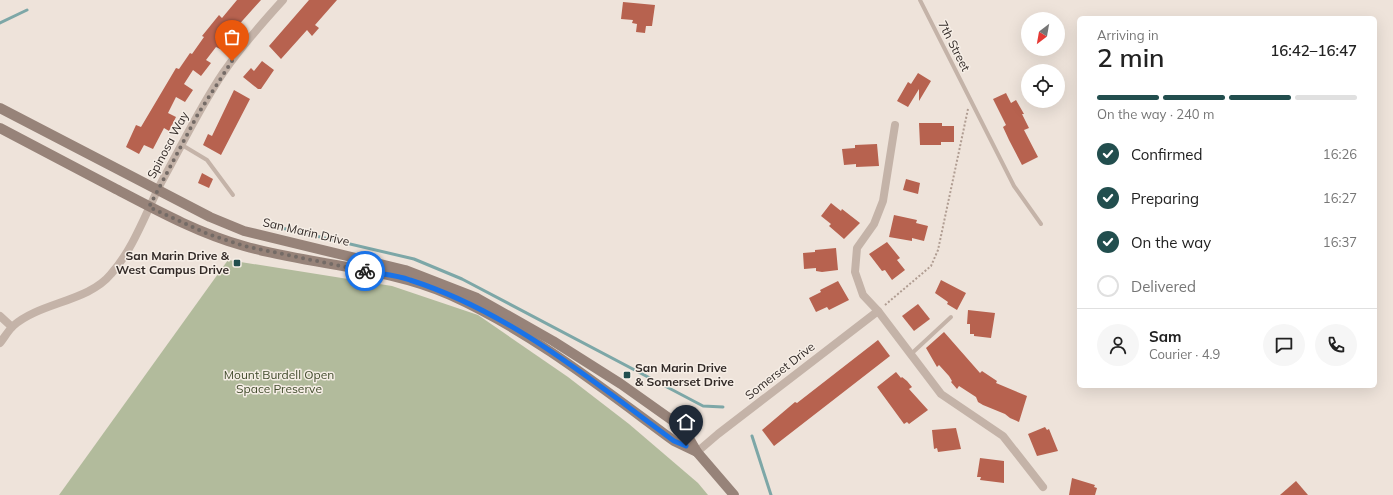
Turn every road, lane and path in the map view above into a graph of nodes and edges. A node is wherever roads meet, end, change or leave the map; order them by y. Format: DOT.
graph roads {
  1 [pos="283,0"];
  2 [pos="920,0"];
  3 [pos="970,100"];
  4 [pos="0,108"];
  5 [pos="895,125"];
  6 [pos="0,128"];
  7 [pos="181,145"];
  8 [pos="158,189"];
  9 [pos="233,195"];
  10 [pos="149,207"];
  11 [pos="1041,224"];
  12 [pos="878,311"];
  13 [pos="0,316"];
  14 [pos="951,317"];
  15 [pos="12,327"];
  16 [pos="0,344"];
  17 [pos="910,355"];
  18 [pos="698,452"];
  19 [pos="1043,487"];
  20 [pos="734,495"];
  1 -- 7 [label="street, Spinosa Way"];
  2 -- 3 [label="lane, 7th Street"];
  3 -- 11 [label="lane, 7th Street"];
  3 -- 12 [label="path"];
  4 -- 8 [label="main road, San Marin Drive"];
  5 -- 12 [label="street"];
  6 -- 10 [label="main road, San Marin Drive"];
  7 -- 8 [label="street, Spinosa Way"];
  7 -- 9 [label="lane"];
  8 -- 10 [label="street, Spinosa Way"];
  8 -- 18 [label="main road, San Marin Drive"];
  10 -- 15 [label="street, Spinosa Way"];
  10 -- 18 [label="main road, San Marin Drive"];
  12 -- 17 [label="street"];
  12 -- 18 [label="street, Somerset Drive"];
  13 -- 15 [label="street"];
  14 -- 17 [label="lane"];
  15 -- 16 [label="street"];
  17 -- 19 [label="street"];
  18 -- 20 [label="main road, San Marin Drive"];
}
